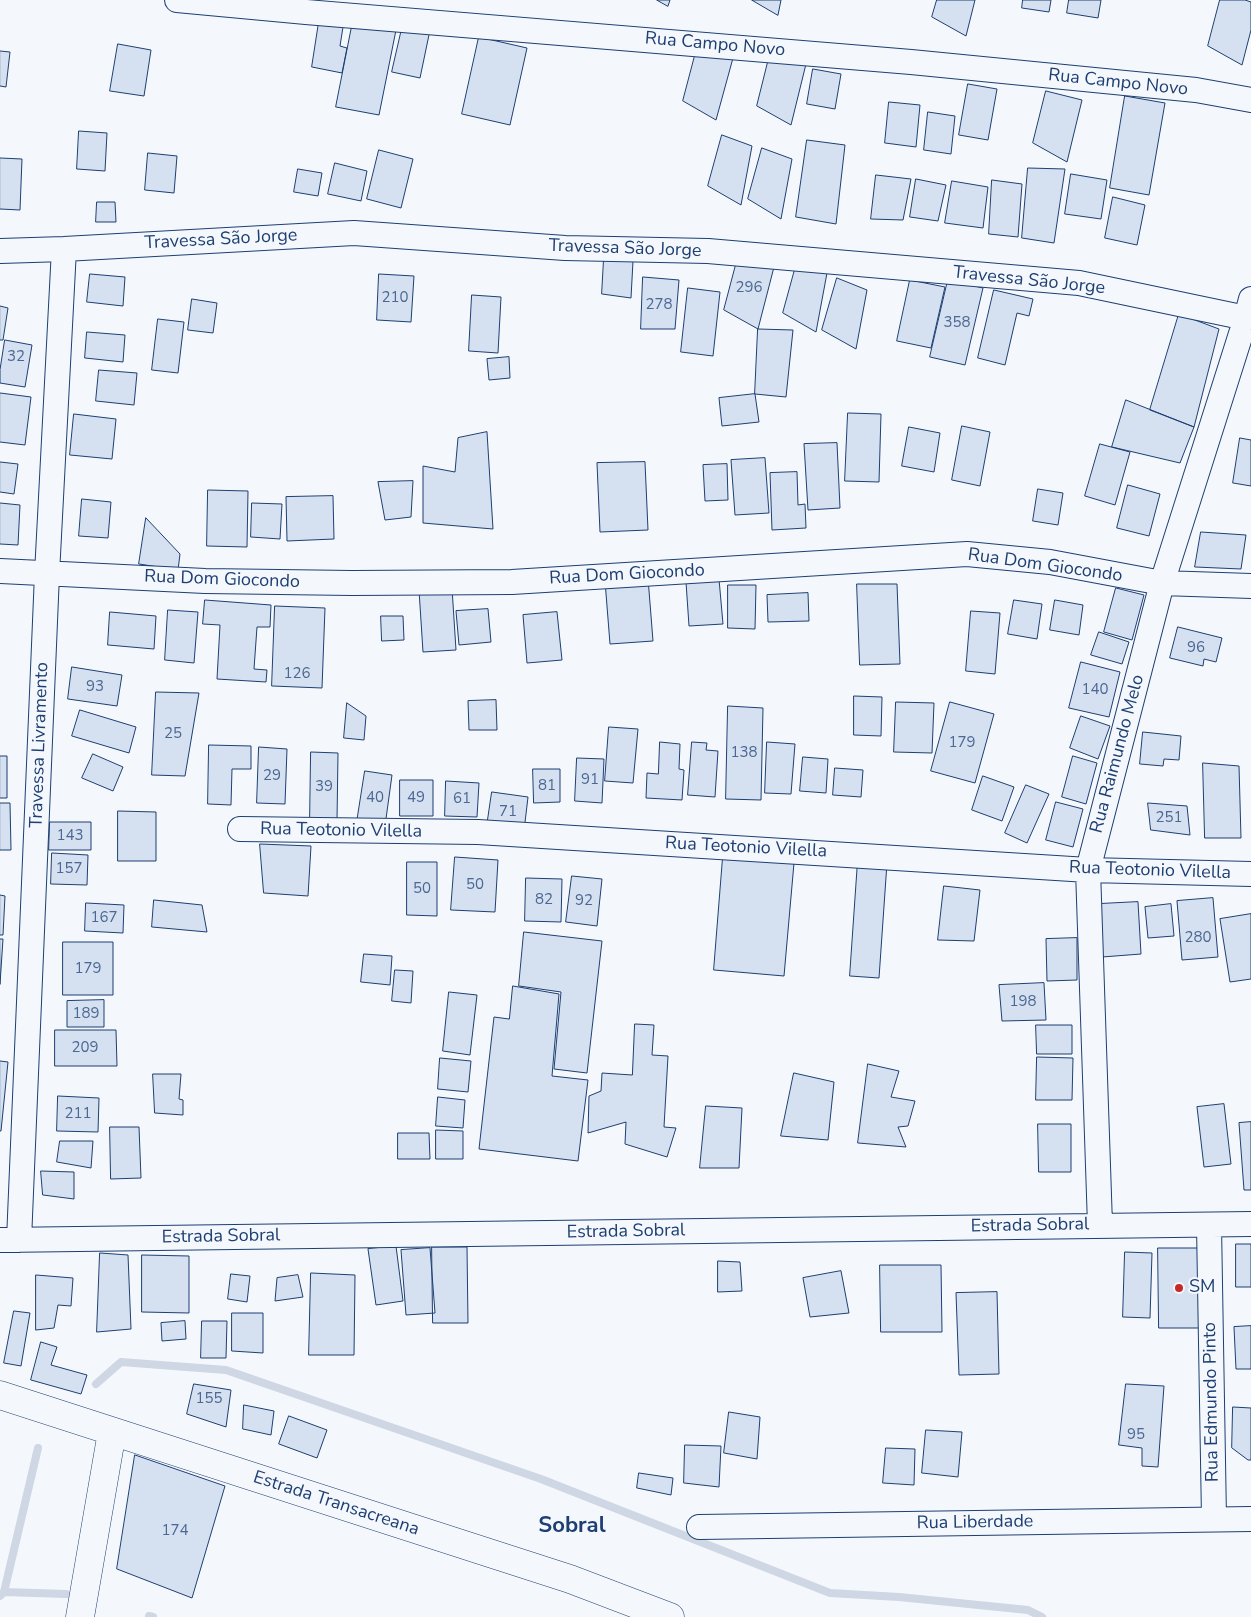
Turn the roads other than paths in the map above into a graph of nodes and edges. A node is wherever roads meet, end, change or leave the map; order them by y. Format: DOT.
graph roads {
  1 [pos="178,0"];
  2 [pos="1251,100"];
  3 [pos="64,249"];
  4 [pos="0,251"];
  5 [pos="1249,308"];
  6 [pos="0,570"];
  7 [pos="48,574"];
  8 [pos="1162,583"];
  9 [pos="1251,586"];
  10 [pos="240,829"];
  11 [pos="1088,870"];
  12 [pos="1251,874"];
  13 [pos="1251,1224"];
  14 [pos="1100,1225"];
  15 [pos="1209,1225"];
  16 [pos="9,1240"];
  17 [pos="0,1395"];
  18 [pos="112,1432"];
  19 [pos="1214,1519"];
  20 [pos="1251,1519"];
  21 [pos="699,1527"];
  22 [pos="80,1617"];
  23 [pos="670,1617"];
  1 -- 2 [label="street, Rua Campo Novo"];
  3 -- 4 [label="street, Travessa São Jorge"];
  3 -- 5 [label="street, Travessa São Jorge"];
  3 -- 7 [label="street, Travessa Livramento"];
  5 -- 8 [label="street, Rua Raimundo Melo"];
  6 -- 7 [label="street, Rua Dom Giocondo"];
  7 -- 8 [label="street, Rua Dom Giocondo"];
  7 -- 16 [label="street, Travessa Livramento"];
  8 -- 9 [label="street, Rua Dom Giocondo"];
  8 -- 11 [label="street, Rua Raimundo Melo"];
  10 -- 11 [label="street, Rua Teotonio Vilella"];
  11 -- 12 [label="street, Rua Teotonio Vilella"];
  11 -- 14 [label="street, Rua Raimundo Melo"];
  13 -- 15 [label="street, Estrada Sobral"];
  14 -- 15 [label="street, Estrada Sobral"];
  14 -- 16 [label="street, Estrada Sobral"];
  15 -- 19 [label="street, Rua Edmundo Pinto"];
  17 -- 18 [label="street, Estrada Transacreana"];
  18 -- 22 [label="street"];
  18 -- 23 [label="street, Estrada Transacreana"];
  19 -- 20 [label="street, Rua Liberdade"];
  19 -- 21 [label="street, Rua Liberdade"];
}
